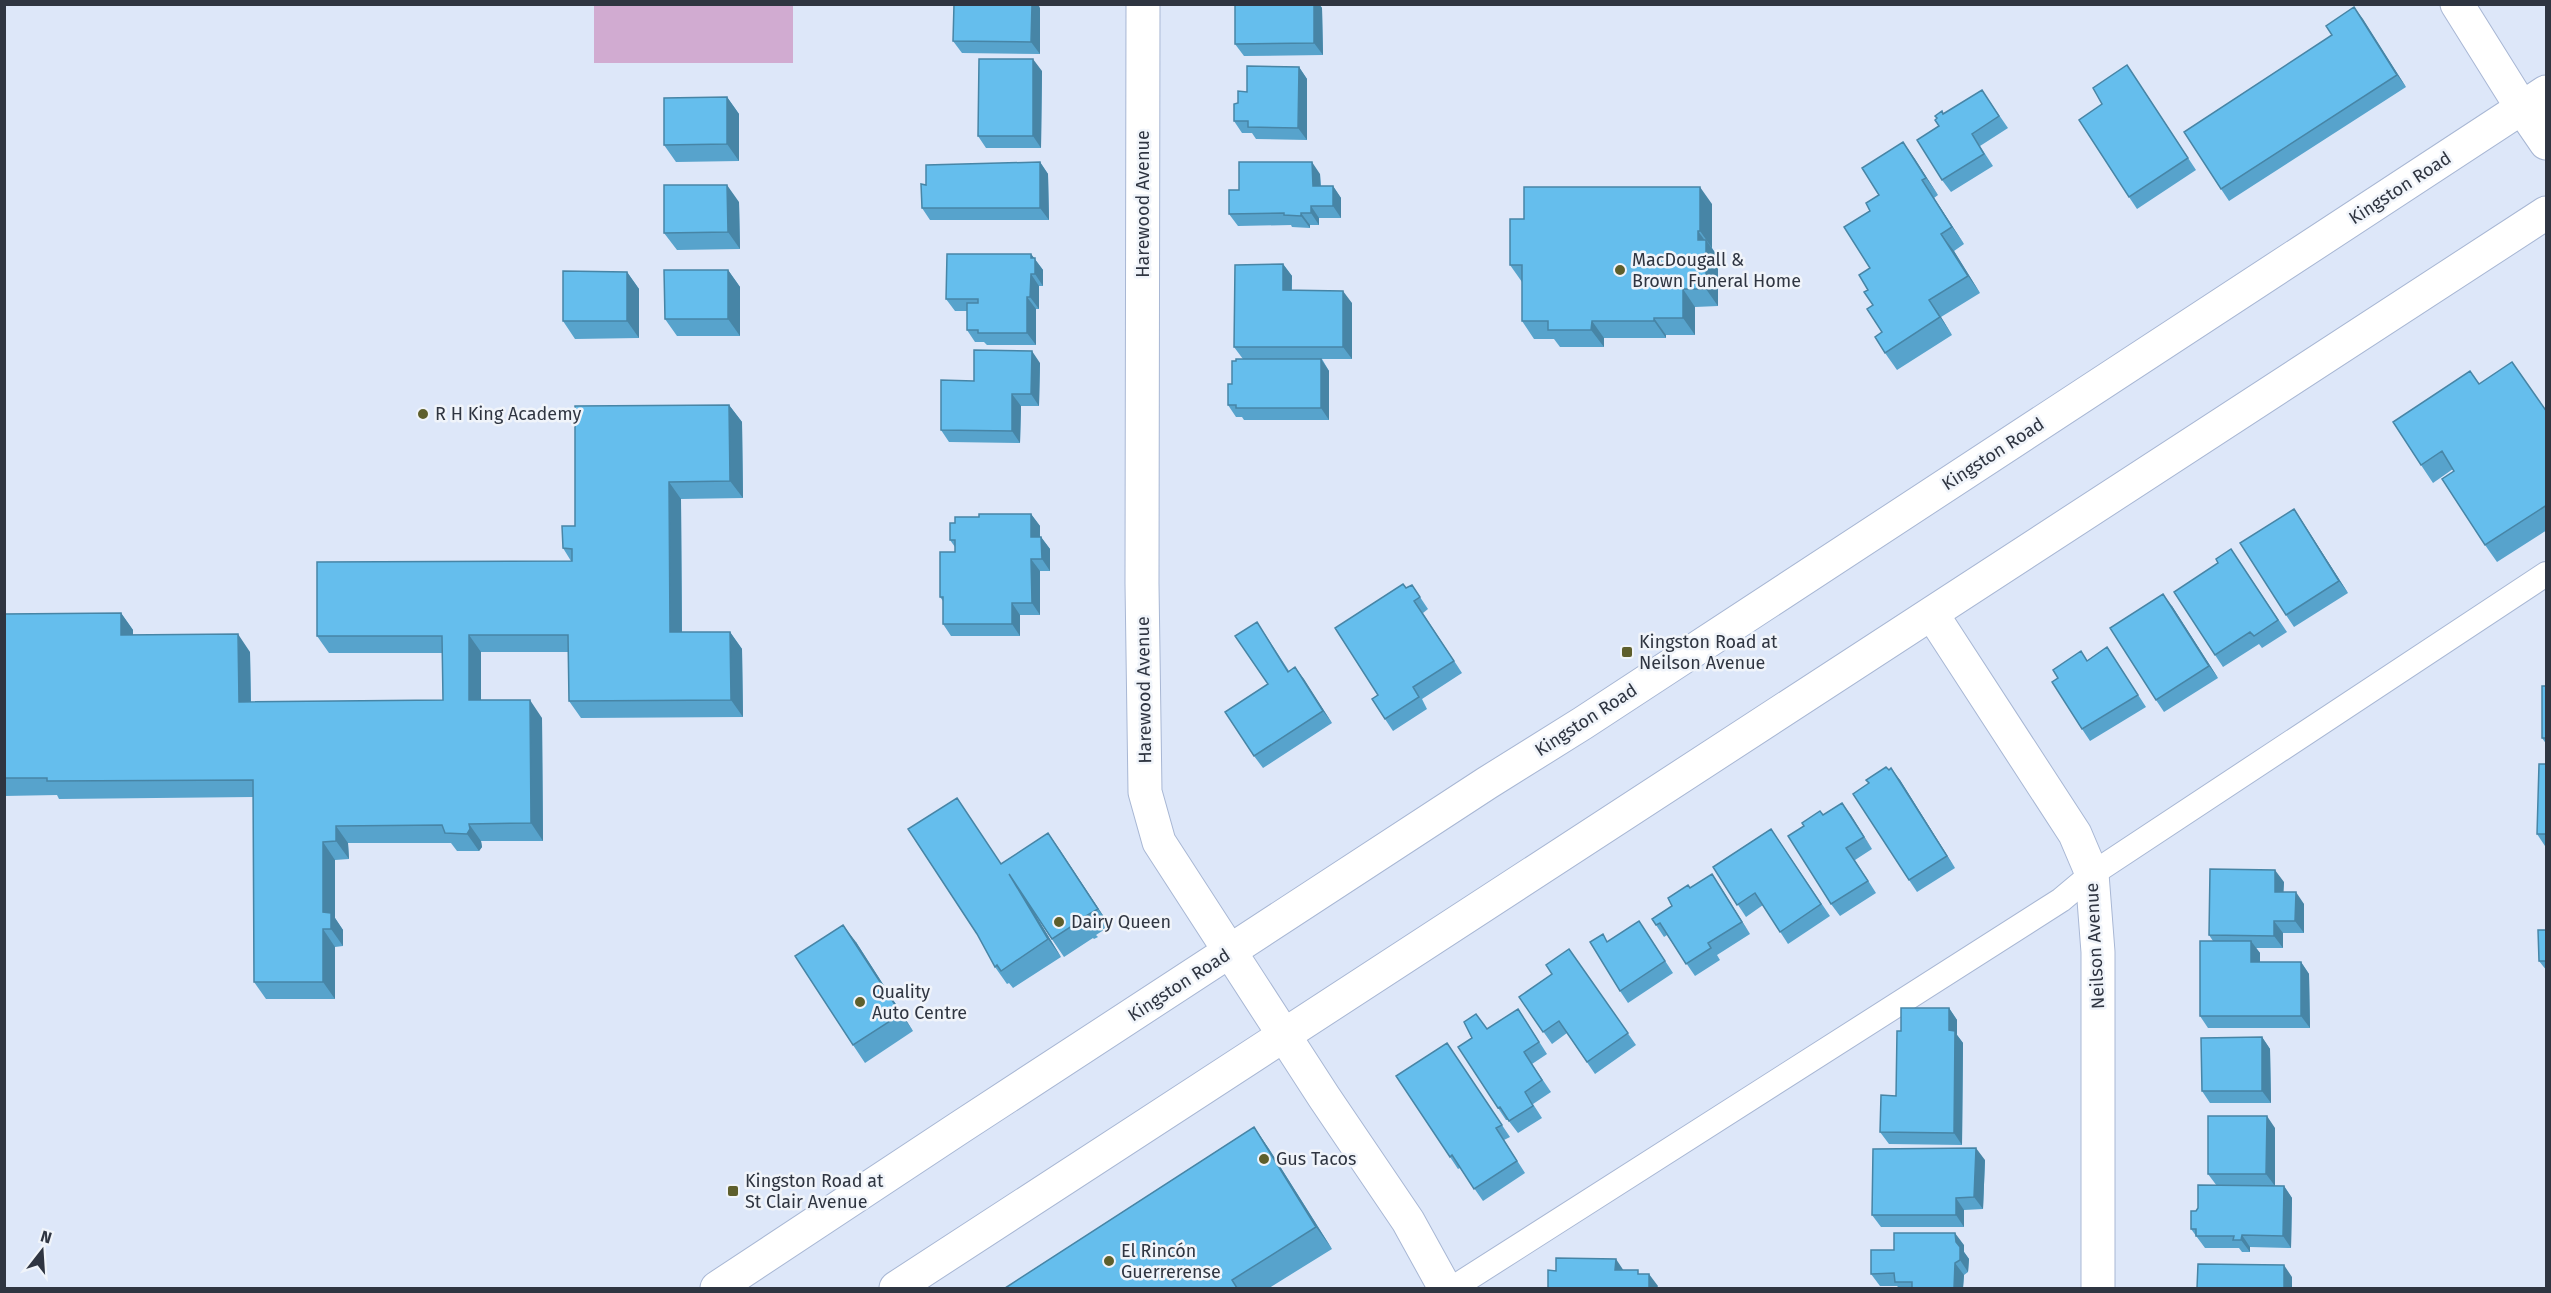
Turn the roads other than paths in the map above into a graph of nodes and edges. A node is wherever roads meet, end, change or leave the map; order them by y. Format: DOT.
graph roads {
  1 [pos="1143,4"];
  2 [pos="2457,4"];
  3 [pos="2534,100"];
  4 [pos="2547,143"];
  5 [pos="2547,213"];
  6 [pos="2547,574"];
  7 [pos="1932,614"];
  8 [pos="2092,874"];
  9 [pos="1232,952"];
  10 [pos="1285,1036"];
  11 [pos="717,1288"];
  12 [pos="896,1288"];
  13 [pos="1445,1288"];
  14 [pos="1453,1288"];
  15 [pos="2098,1288"];
  1 -- 9 [label="main road, Harewood Avenue"];
  2 -- 3 [label="main road"];
  3 -- 4 [label="main road"];
  3 -- 9 [label="main road, Kingston Road"];
  5 -- 7 [label="main road"];
  6 -- 8 [label="lane"];
  7 -- 8 [label="main road, Neilson Avenue"];
  7 -- 10 [label="main road"];
  8 -- 14 [label="lane"];
  8 -- 15 [label="main road, Neilson Avenue"];
  9 -- 10 [label="main road, Harewood Avenue"];
  9 -- 11 [label="main road, Kingston Road"];
  10 -- 12 [label="main road"];
  10 -- 13 [label="main road, Harewood Avenue"];
}
